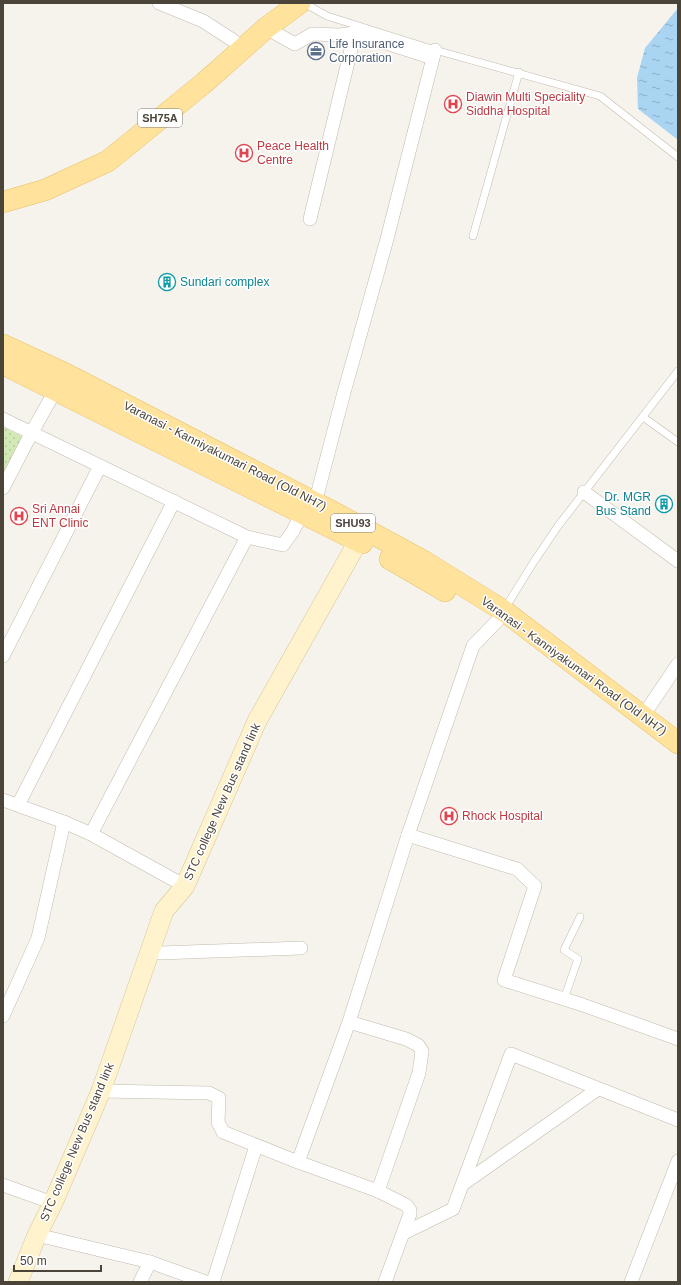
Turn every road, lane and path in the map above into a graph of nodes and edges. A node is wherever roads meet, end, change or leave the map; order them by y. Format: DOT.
graph roads {
  1 [pos="159,3"];
  2 [pos="278,3"];
  3 [pos="300,3"];
  4 [pos="304,3"];
  5 [pos="266,28"];
  6 [pos="355,33"];
  7 [pos="234,41"];
  8 [pos="434,54"];
  9 [pos="519,72"];
  10 [pos="168,106"];
  11 [pos="678,157"];
  12 [pos="3,192"];
  13 [pos="3,202"];
  14 [pos="310,219"];
  15 [pos="474,236"];
  16 [pos="3,345"];
  17 [pos="3,364"];
  18 [pos="678,371"];
  19 [pos="60,382"];
  20 [pos="643,417"];
  21 [pos="3,419"];
  22 [pos="32,432"];
  23 [pos="678,442"];
  24 [pos="100,466"];
  25 [pos="3,488"];
  26 [pos="584,492"];
  27 [pos="174,501"];
  28 [pos="309,508"];
  29 [pos="361,535"];
  30 [pos="247,537"];
  31 [pos="678,561"];
  32 [pos="501,616"];
  33 [pos="3,656"];
  34 [pos="678,664"];
  35 [pos="643,716"];
  36 [pos="678,743"];
  37 [pos="678,757"];
  38 [pos="3,800"];
  39 [pos="18,805"];
  40 [pos="64,822"];
  41 [pos="91,834"];
  42 [pos="408,835"];
  43 [pos="185,886"];
  44 [pos="580,917"];
  45 [pos="301,948"];
  46 [pos="160,953"];
  47 [pos="564,999"];
  48 [pos="3,1016"];
  49 [pos="349,1022"];
  50 [pos="678,1039"];
  51 [pos="598,1089"];
  52 [pos="106,1091"];
  53 [pos="678,1120"];
  54 [pos="256,1146"];
  55 [pos="678,1161"];
  56 [pos="298,1162"];
  57 [pos="462,1184"];
  58 [pos="3,1185"];
  59 [pos="378,1191"];
  60 [pos="53,1203"];
  61 [pos="404,1233"];
  62 [pos="43,1236"];
  63 [pos="150,1262"];
  64 [pos="18,1282"];
  65 [pos="30,1282"];
  66 [pos="140,1282"];
  67 [pos="206,1282"];
  68 [pos="213,1282"];
  69 [pos="385,1282"];
  70 [pos="631,1282"];
  1 -- 7 [label="street"];
  2 -- 7 [label="main road, SH75A"];
  3 -- 5 [label="main road, SH75A"];
  4 -- 8 [label="lane"];
  5 -- 6 [label="street"];
  5 -- 10 [label="main road, SH75A"];
  6 -- 8 [label="street"];
  6 -- 14 [label="street"];
  7 -- 10 [label="main road, SH75A"];
  8 -- 9 [label="lane"];
  8 -- 28 [label="street"];
  9 -- 11 [label="lane"];
  9 -- 15 [label="lane"];
  10 -- 12 [label="main road, SH75A"];
  10 -- 13 [label="main road, SH75A"];
  16 -- 19 [label="main road, Varanasi - Kanniyakumari Road (Old NH7) / SHU93"];
  17 -- 19 [label="main road, Varanasi - Kanniyakumari Road (Old NH7) / SHU93"];
  18 -- 20 [label="lane"];
  19 -- 22 [label="street"];
  19 -- 28 [label="main road, Varanasi - Kanniyakumari Road (Old NH7) / SHU93"];
  20 -- 23 [label="lane"];
  20 -- 26 [label="lane"];
  21 -- 22 [label="street"];
  22 -- 24 [label="street"];
  22 -- 25 [label="street"];
  24 -- 27 [label="street"];
  24 -- 33 [label="street"];
  26 -- 31 [label="street"];
  26 -- 32 [label="lane"];
  27 -- 30 [label="street"];
  27 -- 39 [label="street"];
  28 -- 29 [label="main road, Varanasi - Kanniyakumari Road (Old NH7) / SHU93"];
  28 -- 30 [label="street"];
  29 -- 32 [label="main road, Varanasi - Kanniyakumari Road (Old NH7) / SHU93"];
  29 -- 43 [label="street, STC college New Bus stand link"];
  30 -- 41 [label="street"];
  32 -- 35 [label="main road, Varanasi - Kanniyakumari Road (Old NH7) / SHU93"];
  32 -- 37 [label="main road, Varanasi - Kanniyakumari Road (Old NH7) / SHU93"];
  32 -- 42 [label="street"];
  34 -- 35 [label="street"];
  35 -- 36 [label="main road, Varanasi - Kanniyakumari Road (Old NH7) / SHU93"];
  38 -- 39 [label="street"];
  39 -- 40 [label="street"];
  40 -- 41 [label="street"];
  40 -- 48 [label="street"];
  41 -- 43 [label="street"];
  42 -- 47 [label="street"];
  42 -- 49 [label="street"];
  43 -- 46 [label="street"];
  43 -- 52 [label="street, STC college New Bus stand link"];
  44 -- 47 [label="lane"];
  45 -- 46 [label="street"];
  46 -- 52 [label="street"];
  47 -- 50 [label="street"];
  49 -- 56 [label="street"];
  49 -- 59 [label="street"];
  51 -- 53 [label="street"];
  51 -- 57 [label="street"];
  51 -- 57 [label="street"];
  52 -- 54 [label="street"];
  52 -- 60 [label="street, STC college New Bus stand link"];
  52 -- 62 [label="street"];
  54 -- 56 [label="street"];
  54 -- 68 [label="street"];
  55 -- 70 [label="street"];
  56 -- 59 [label="street"];
  57 -- 61 [label="street"];
  58 -- 60 [label="street"];
  59 -- 61 [label="street"];
  60 -- 62 [label="street, STC college New Bus stand link"];
  61 -- 69 [label="street"];
  62 -- 63 [label="street"];
  62 -- 64 [label="street, STC college New Bus stand link"];
  62 -- 65 [label="street"];
  63 -- 66 [label="street"];
  63 -- 67 [label="street"];
}
